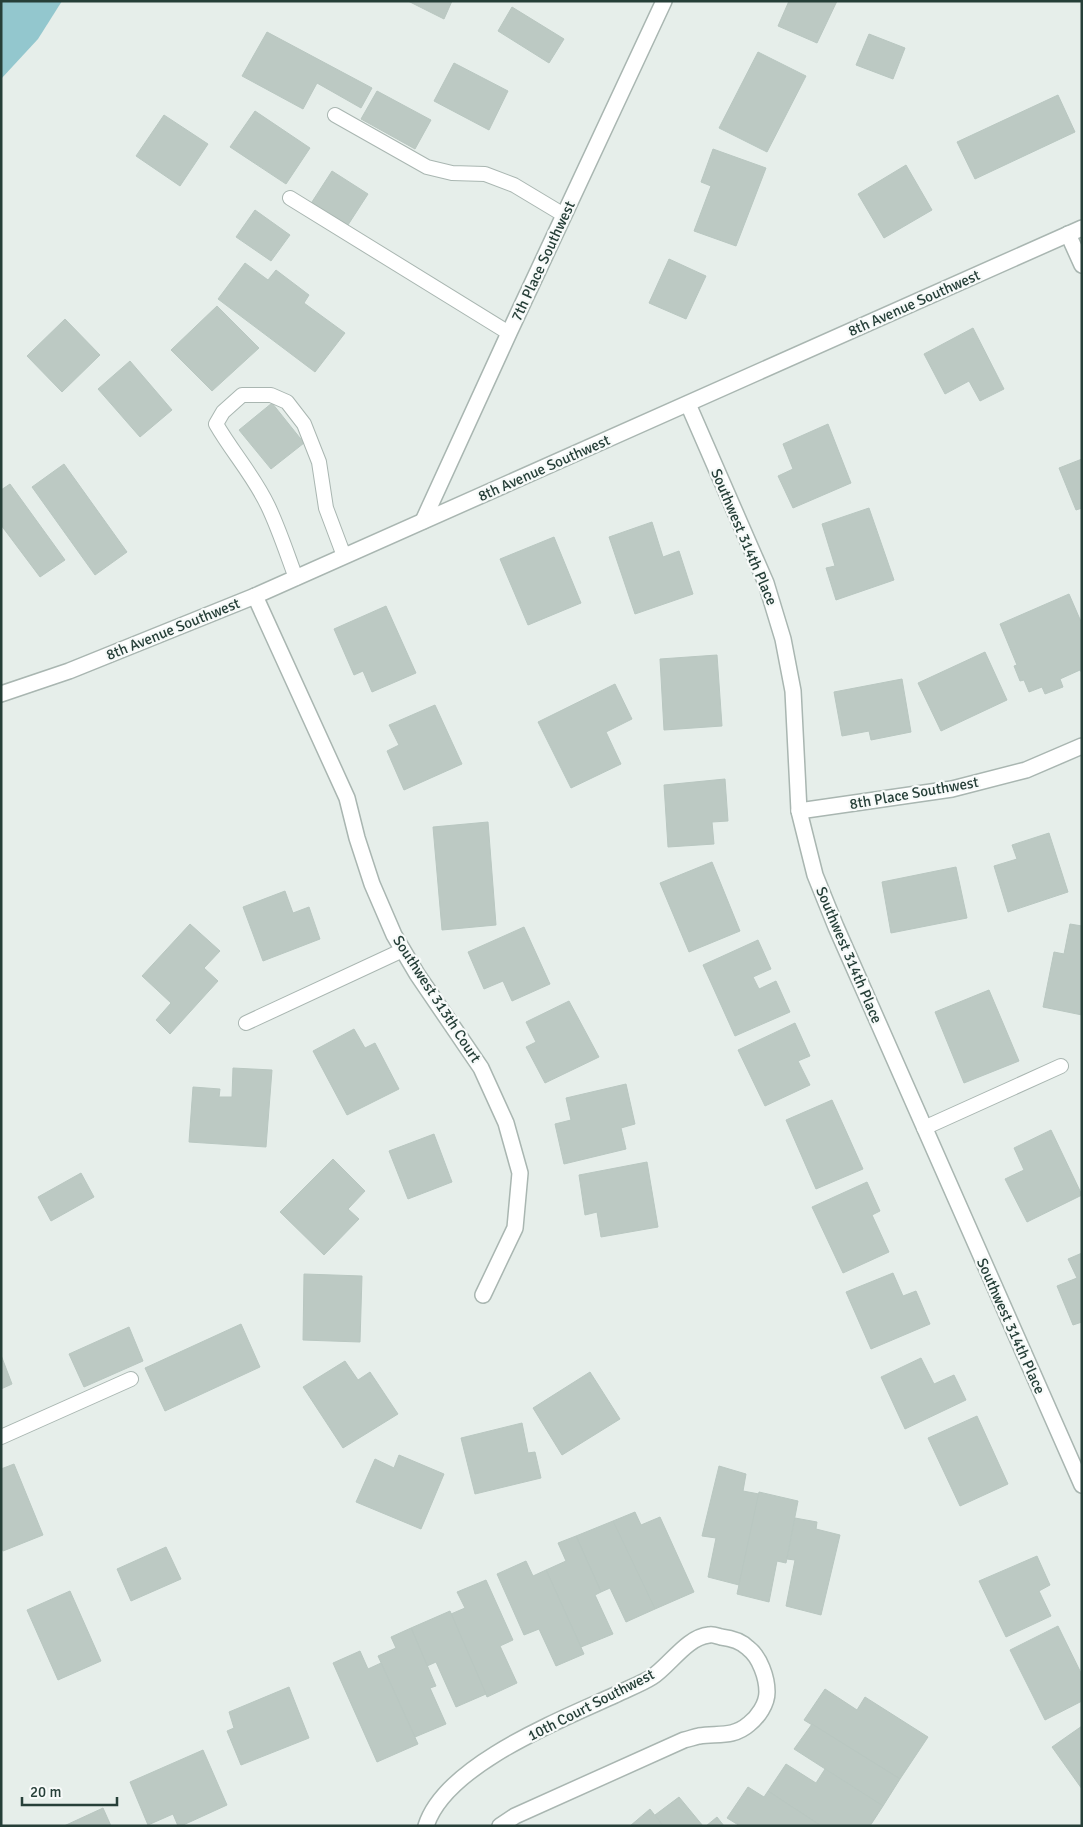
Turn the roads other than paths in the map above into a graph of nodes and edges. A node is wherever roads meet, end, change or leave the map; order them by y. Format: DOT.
graph roads {
  1 [pos="664,1"];
  2 [pos="335,115"];
  3 [pos="290,198"];
  4 [pos="564,215"];
  5 [pos="1075,231"];
  6 [pos="1082,265"];
  7 [pos="508,334"];
  8 [pos="688,404"];
  9 [pos="423,521"];
  10 [pos="344,556"];
  11 [pos="296,578"];
  12 [pos="255,596"];
  13 [pos="1,694"];
  14 [pos="1082,746"];
  15 [pos="800,811"];
  16 [pos="402,950"];
  17 [pos="246,1023"];
  18 [pos="1061,1066"];
  19 [pos="924,1128"];
  20 [pos="483,1295"];
  21 [pos="131,1379"];
  22 [pos="1,1436"];
  23 [pos="1082,1485"];
  24 [pos="426,1826"];
  25 [pos="500,1826"];
  1 -- 4 [label="street, 7th Place Southwest"];
  2 -- 4 [label="lane"];
  3 -- 7 [label="lane"];
  4 -- 7 [label="street, 7th Place Southwest"];
  5 -- 6 [label="street"];
  5 -- 8 [label="street, 8th Avenue Southwest"];
  7 -- 9 [label="street, 7th Place Southwest"];
  8 -- 9 [label="street, 8th Avenue Southwest"];
  8 -- 15 [label="street, Southwest 314th Place"];
  9 -- 10 [label="street, 8th Avenue Southwest"];
  10 -- 11 [label="street, 8th Avenue Southwest"];
  10 -- 11 [label="lane"];
  11 -- 12 [label="street, 8th Avenue Southwest"];
  12 -- 13 [label="street, 8th Avenue Southwest"];
  12 -- 16 [label="street, Southwest 313th Court"];
  14 -- 15 [label="street, 8th Place Southwest"];
  15 -- 19 [label="street, Southwest 314th Place"];
  16 -- 17 [label="lane"];
  16 -- 20 [label="street, Southwest 313th Court"];
  18 -- 19 [label="lane"];
  19 -- 23 [label="street, Southwest 314th Place"];
  21 -- 22 [label="lane"];
  24 -- 25 [label="street, 10th Court Southwest"];
}
